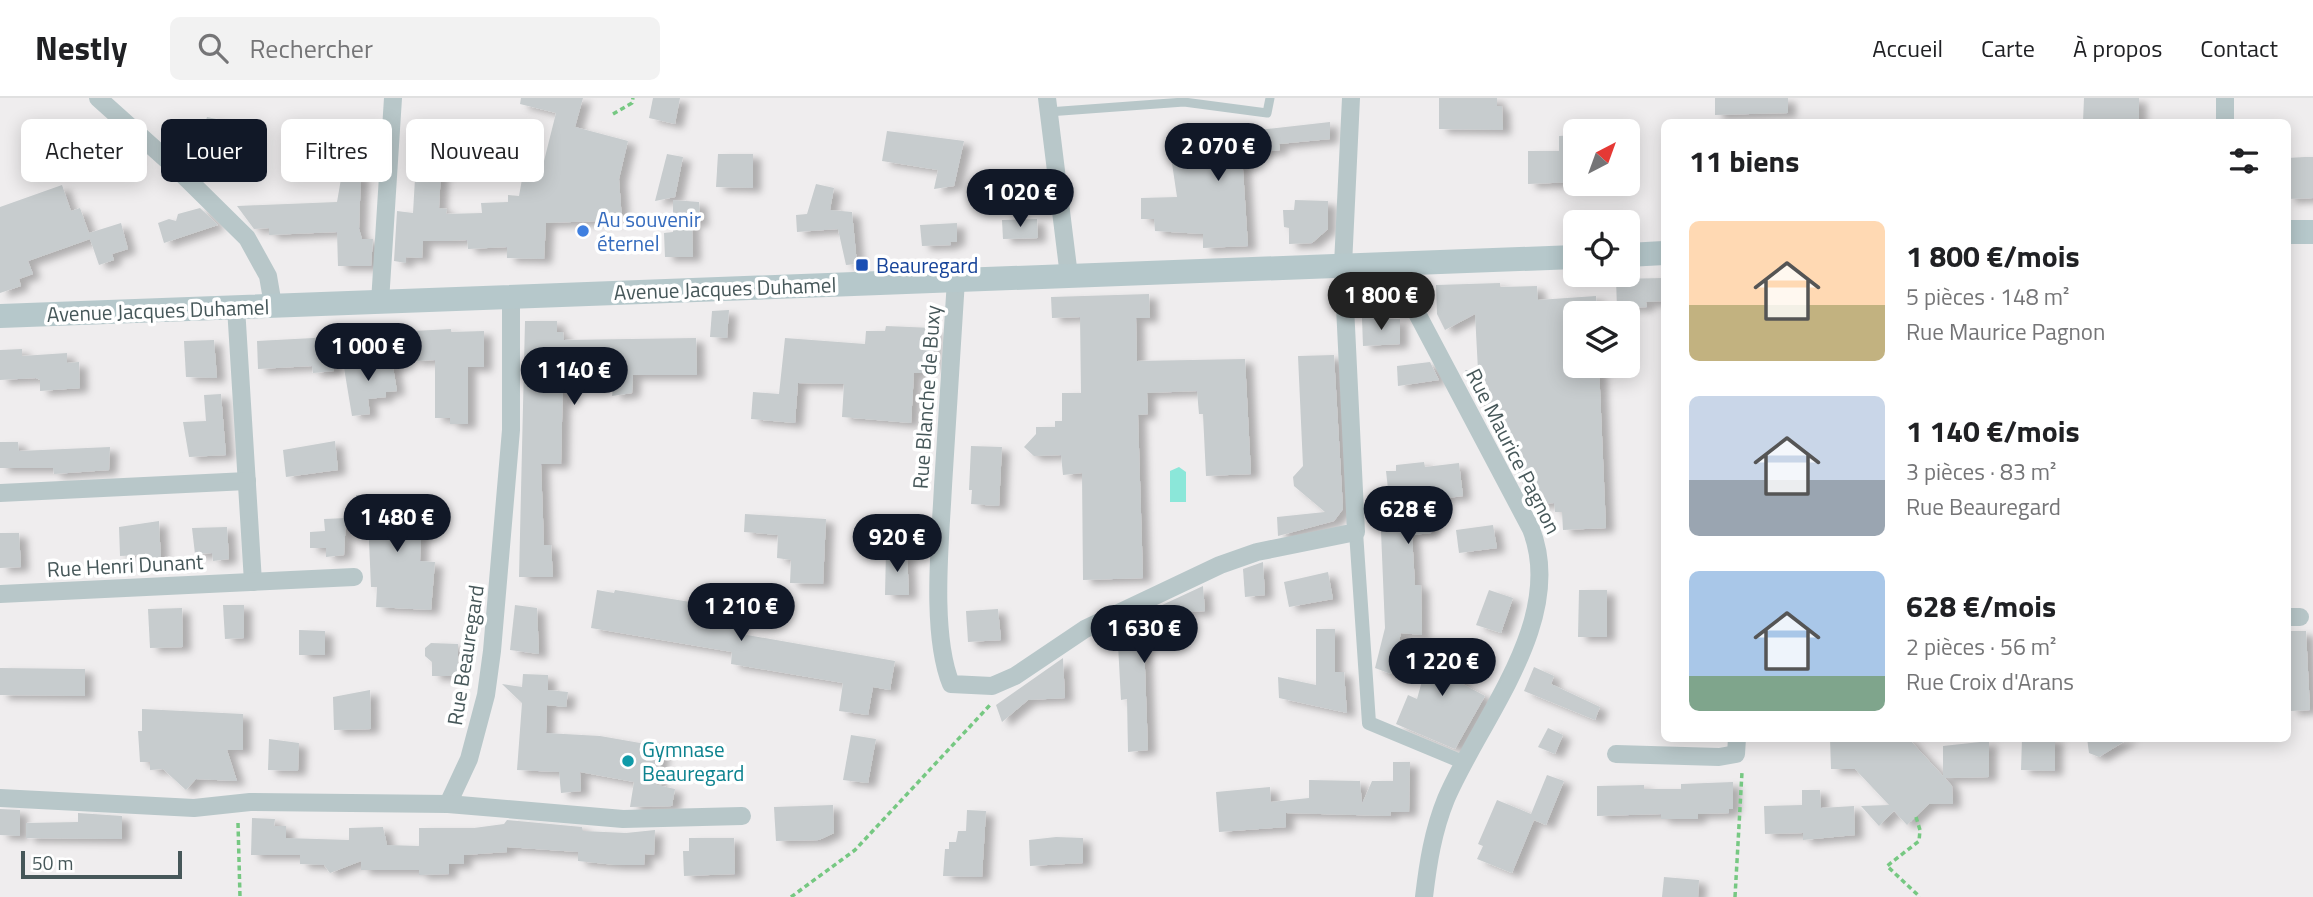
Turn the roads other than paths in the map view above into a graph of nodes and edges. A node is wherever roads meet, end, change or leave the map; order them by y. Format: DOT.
graph roads {
  1 [pos="98,98"];
  2 [pos="393,98"];
  3 [pos="1270,98"];
  4 [pos="2225,98"];
  5 [pos="1348,99"];
  6 [pos="1047,105"];
  7 [pos="2225,119"];
  8 [pos="2291,232"];
  9 [pos="2313,232"];
  10 [pos="1661,253"];
  11 [pos="1640,254"];
  12 [pos="1563,258"];
  13 [pos="1343,265"];
  14 [pos="1398,265"];
  15 [pos="1069,276"];
  16 [pos="956,279"];
  17 [pos="511,298"];
  18 [pos="380,302"];
  19 [pos="273,305"];
  20 [pos="236,307"];
  21 [pos="0,316"];
  22 [pos="247,481"];
  23 [pos="0,493"];
  24 [pos="1356,532"];
  25 [pos="354,577"];
  26 [pos="253,582"];
  27 [pos="0,594"];
  28 [pos="1737,746"];
  29 [pos="1616,754"];
  30 [pos="1465,763"];
  31 [pos="0,798"];
  32 [pos="448,804"];
  33 [pos="742,816"];
  34 [pos="1424,897"];
  1 -- 19 [label="street"];
  2 -- 18 [label="street"];
  3 -- 6 [label="lane"];
  4 -- 7 [label="street"];
  5 -- 13 [label="street"];
  6 -- 15 [label="street"];
  8 -- 9 [label="main road"];
  10 -- 11 [label="main road"];
  12 -- 14 [label="main road, Avenue Jacques Duhamel"];
  13 -- 14 [label="main road, Avenue Jacques Duhamel"];
  13 -- 15 [label="main road, Avenue Jacques Duhamel"];
  13 -- 24 [label="street"];
  14 -- 30 [label="street, Rue Maurice Pagnon"];
  15 -- 16 [label="main road, Avenue Jacques Duhamel"];
  16 -- 17 [label="main road, Avenue Jacques Duhamel"];
  16 -- 24 [label="street, Rue Blanche de Buxy"];
  17 -- 18 [label="main road, Avenue Jacques Duhamel"];
  17 -- 32 [label="street, Rue Beauregard"];
  18 -- 19 [label="main road, Avenue Jacques Duhamel"];
  19 -- 20 [label="main road, Avenue Jacques Duhamel"];
  20 -- 21 [label="main road, Avenue Jacques Duhamel"];
  20 -- 22 [label="street"];
  22 -- 23 [label="street"];
  22 -- 26 [label="street"];
  24 -- 30 [label="street"];
  25 -- 26 [label="street, Rue Henri Dunant"];
  26 -- 27 [label="street, Rue Henri Dunant"];
  28 -- 29 [label="street"];
  30 -- 34 [label="street, Rue Maurice Pagnon"];
  31 -- 32 [label="street"];
  32 -- 33 [label="street"];
}
